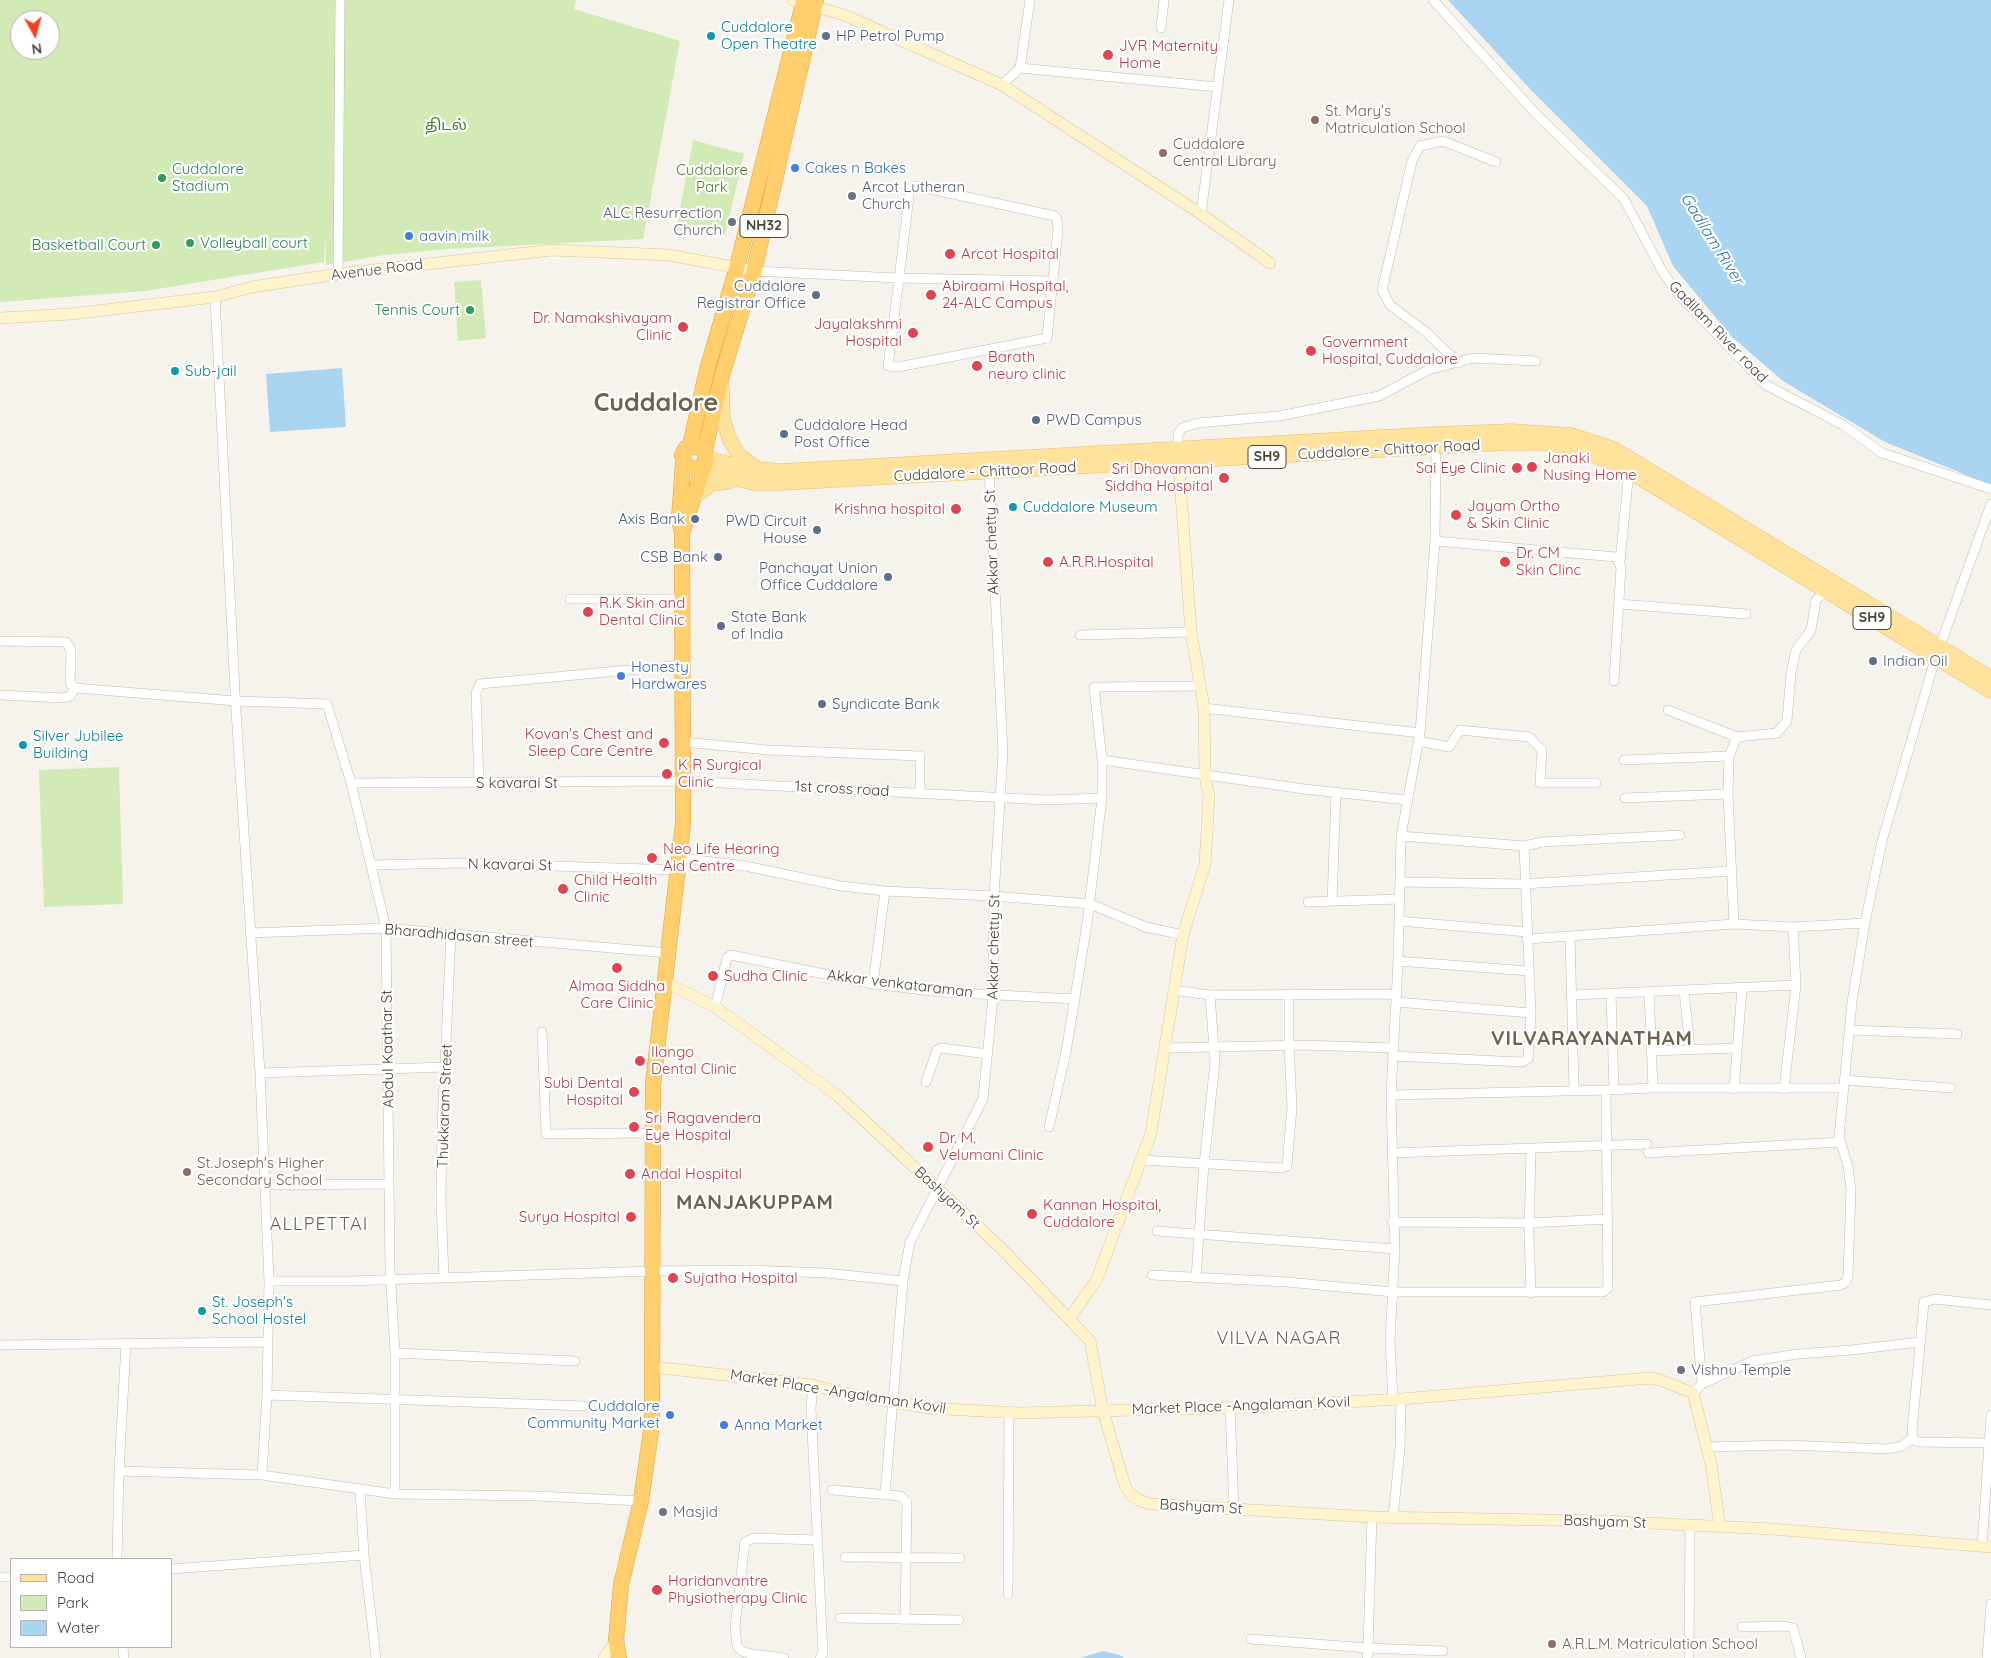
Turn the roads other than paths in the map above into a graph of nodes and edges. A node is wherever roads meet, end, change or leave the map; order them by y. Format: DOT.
graph roads {
  1 [pos="340,0"];
  2 [pos="1030,0"];
  3 [pos="1164,0"];
  4 [pos="1229,0"];
  5 [pos="1433,0"];
  6 [pos="806,2"];
  7 [pos="1161,28"];
  8 [pos="1020,68"];
  9 [pos="1002,85"];
  10 [pos="1217,87"];
  11 [pos="1496,162"];
  12 [pos="1201,214"];
  13 [pos="1270,263"];
  14 [pos="737,267"];
  15 [pos="754,271"];
  16 [pos="338,274"];
  17 [pos="897,278"];
  18 [pos="1053,281"];
  19 [pos="215,297"];
  20 [pos="0,318"];
  21 [pos="1536,361"];
  22 [pos="1458,363"];
  23 [pos="722,375"];
  24 [pos="1436,441"];
  25 [pos="1179,456"];
  26 [pos="698,461"];
  27 [pos="989,466"];
  28 [pos="1631,466"];
  29 [pos="761,470"];
  30 [pos="754,483"];
  31 [pos="1991,489"];
  32 [pos="695,496"];
  33 [pos="1991,504"];
  34 [pos="682,532"];
  35 [pos="1435,541"];
  36 [pos="1620,561"];
  37 [pos="1827,590"];
  38 [pos="570,599"];
  39 [pos="682,599"];
  40 [pos="1618,604"];
  41 [pos="1746,614"];
  42 [pos="1191,632"];
  43 [pos="1080,635"];
  44 [pos="0,641"];
  45 [pos="1932,648"];
  46 [pos="682,665"];
  47 [pos="1991,678"];
  48 [pos="1614,681"];
  49 [pos="1199,686"];
  50 [pos="75,688"];
  51 [pos="1991,691"];
  52 [pos="0,695"];
  53 [pos="236,700"];
  54 [pos="1204,708"];
  55 [pos="1668,710"];
  56 [pos="1419,737"];
  57 [pos="1737,737"];
  58 [pos="684,742"];
  59 [pos="1729,756"];
  60 [pos="1102,760"];
  61 [pos="1624,760"];
  62 [pos="1205,776"];
  63 [pos="684,781"];
  64 [pos="351,783"];
  65 [pos="479,783"];
  66 [pos="1596,783"];
  67 [pos="920,793"];
  68 [pos="1336,793"];
  69 [pos="1728,794"];
  70 [pos="1001,797"];
  71 [pos="1102,798"];
  72 [pos="1625,798"];
  73 [pos="1407,800"];
  74 [pos="1680,835"];
  75 [pos="1401,836"];
  76 [pos="1524,846"];
  77 [pos="370,864"];
  78 [pos="680,864"];
  79 [pos="1731,871"];
  80 [pos="1400,882"];
  81 [pos="1524,884"];
  82 [pos="885,891"];
  83 [pos="994,896"];
  84 [pos="1400,899"];
  85 [pos="1332,901"];
  86 [pos="1308,902"];
  87 [pos="1090,904"];
  88 [pos="1399,921"];
  89 [pos="1865,923"];
  90 [pos="1734,924"];
  91 [pos="1793,927"];
  92 [pos="386,928"];
  93 [pos="250,933"];
  94 [pos="451,935"];
  95 [pos="1183,935"];
  96 [pos="1527,936"];
  97 [pos="1570,936"];
  98 [pos="668,954"];
  99 [pos="1398,961"];
  100 [pos="1529,972"];
  101 [pos="665,982"];
  102 [pos="873,984"];
  103 [pos="1796,985"];
  104 [pos="1742,989"];
  105 [pos="1173,990"];
  106 [pos="1684,991"];
  107 [pos="1649,992"];
  108 [pos="1289,994"];
  109 [pos="1611,994"];
  110 [pos="1210,995"];
  111 [pos="1572,995"];
  112 [pos="993,996"];
  113 [pos="1396,998"];
  114 [pos="1075,999"];
  115 [pos="715,1007"];
  116 [pos="1531,1013"];
  117 [pos="1849,1030"];
  118 [pos="542,1032"];
  119 [pos="1957,1034"];
  120 [pos="1289,1046"];
  121 [pos="1213,1047"];
  122 [pos="1164,1048"];
  123 [pos="1737,1048"];
  124 [pos="1690,1049"];
  125 [pos="1651,1051"];
  126 [pos="1392,1052"];
  127 [pos="988,1054"];
  128 [pos="446,1067"];
  129 [pos="388,1069"];
  130 [pos="260,1073"];
  131 [pos="926,1082"];
  132 [pos="1844,1084"];
  133 [pos="1653,1088"];
  134 [pos="1951,1088"];
  135 [pos="1574,1089"];
  136 [pos="1734,1089"];
  137 [pos="1784,1089"];
  138 [pos="1610,1090"];
  139 [pos="1391,1094"];
  140 [pos="1049,1128"];
  141 [pos="653,1133"];
  142 [pos="1841,1142"];
  143 [pos="1607,1147"];
  144 [pos="1531,1149"];
  145 [pos="1392,1153"];
  146 [pos="1141,1160"];
  147 [pos="1204,1164"];
  148 [pos="389,1184"];
  149 [pos="265,1185"];
  150 [pos="936,1188"];
  151 [pos="1608,1220"];
  152 [pos="1392,1222"];
  153 [pos="1529,1223"];
  154 [pos="1157,1231"];
  155 [pos="1199,1235"];
  156 [pos="1395,1249"];
  157 [pos="652,1271"];
  158 [pos="1152,1275"];
  159 [pos="444,1277"];
  160 [pos="1196,1278"];
  161 [pos="390,1280"];
  162 [pos="269,1281"];
  163 [pos="903,1281"];
  164 [pos="1393,1292"];
  165 [pos="1531,1293"];
  166 [pos="1991,1305"];
  167 [pos="1069,1319"];
  168 [pos="268,1342"];
  169 [pos="1919,1342"];
  170 [pos="126,1343"];
  171 [pos="0,1345"];
  172 [pos="395,1353"];
  173 [pos="575,1361"];
  174 [pos="653,1367"];
  175 [pos="1702,1384"];
  176 [pos="813,1385"];
  177 [pos="1693,1393"];
  178 [pos="267,1395"];
  179 [pos="394,1398"];
  180 [pos="1397,1400"];
  181 [pos="894,1404"];
  182 [pos="584,1406"];
  183 [pos="1230,1408"];
  184 [pos="1104,1411"];
  185 [pos="1009,1412"];
  186 [pos="1991,1414"];
  187 [pos="1913,1438"];
  188 [pos="1989,1443"];
  189 [pos="1707,1447"];
  190 [pos="118,1471"];
  191 [pos="262,1475"];
  192 [pos="360,1490"];
  193 [pos="832,1490"];
  194 [pos="395,1494"];
  195 [pos="885,1495"];
  196 [pos="641,1501"];
  197 [pos="1234,1509"];
  198 [pos="1372,1517"];
  199 [pos="1393,1518"];
  200 [pos="1690,1525"];
  201 [pos="1720,1527"];
  202 [pos="818,1540"];
  203 [pos="1986,1547"];
  204 [pos="364,1555"];
  205 [pos="844,1557"];
  206 [pos="117,1558"];
  207 [pos="907,1558"];
  208 [pos="960,1558"];
  209 [pos="172,1569"];
  210 [pos="1008,1594"];
  211 [pos="1991,1604"];
  212 [pos="840,1618"];
  213 [pos="905,1620"];
  214 [pos="959,1620"];
  215 [pos="1742,1627"];
  216 [pos="1251,1639"];
  217 [pos="616,1640"];
  218 [pos="1368,1648"];
  219 [pos="1443,1651"];
  220 [pos="376,1658"];
  221 [pos="604,1658"];
  222 [pos="619,1658"];
  223 [pos="784,1658"];
  224 [pos="820,1658"];
  225 [pos="1367,1658"];
  226 [pos="1689,1658"];
  227 [pos="1800,1658"];
  228 [pos="1987,1658"];
  1 -- 16 [label="street"];
  2 -- 8 [label="street"];
  3 -- 7 [label="street"];
  4 -- 10 [label="street"];
  5 -- 31 [label="street, Gadilam River road"];
  6 -- 9 [label="street"];
  6 -- 14 [label="highway, NH32"];
  6 -- 15 [label="highway, NH32"];
  8 -- 9 [label="street"];
  8 -- 10 [label="street"];
  9 -- 12 [label="street"];
  10 -- 12 [label="street"];
  11 -- 22 [label="street"];
  12 -- 13 [label="street"];
  14 -- 15 [label="street, Avenue Road"];
  14 -- 16 [label="street, Avenue Road"];
  14 -- 26 [label="highway, NH32"];
  15 -- 17 [label="street"];
  15 -- 23 [label="highway, NH32"];
  16 -- 19 [label="street, Avenue Road"];
  17 -- 18 [label="street"];
  17 -- 18 [label="street"];
  17 -- 18 [label="street"];
  19 -- 20 [label="street, Avenue Road"];
  19 -- 53 [label="street"];
  21 -- 22 [label="street"];
  22 -- 25 [label="street"];
  23 -- 26 [label="highway, NH32"];
  23 -- 29 [label="main road"];
  24 -- 25 [label="main road, Cuddalore - Chittoor Road / SH9"];
  24 -- 28 [label="main road, Cuddalore - Chittoor Road / SH9"];
  24 -- 35 [label="street"];
  25 -- 27 [label="main road, Cuddalore - Chittoor Road / SH9"];
  25 -- 42 [label="street"];
  26 -- 29 [label="main road, Cuddalore - Chittoor Road / SH9"];
  26 -- 30 [label="main road, Cuddalore - Chittoor Road / SH9"];
  26 -- 32 [label="highway, NH32"];
  26 -- 34 [label="highway, NH32"];
  27 -- 29 [label="main road, Cuddalore - Chittoor Road / SH9"];
  27 -- 30 [label="main road, Cuddalore - Chittoor Road / SH9"];
  27 -- 70 [label="street, Akkar chetty St"];
  28 -- 36 [label="street"];
  28 -- 37 [label="main road, Cuddalore - Chittoor Road / SH9"];
  28 -- 45 [label="main road, Cuddalore - Chittoor Road"];
  30 -- 32 [label="main road"];
  32 -- 34 [label="highway, NH32"];
  33 -- 45 [label="street"];
  34 -- 39 [label="highway, NH32"];
  35 -- 36 [label="street"];
  35 -- 56 [label="street"];
  36 -- 40 [label="street"];
  37 -- 45 [label="main road, Cuddalore - Chittoor Road / SH9"];
  37 -- 57 [label="street"];
  38 -- 39 [label="street"];
  39 -- 46 [label="highway, NH32"];
  40 -- 41 [label="street"];
  40 -- 48 [label="street"];
  42 -- 43 [label="street"];
  42 -- 49 [label="street"];
  44 -- 50 [label="street"];
  45 -- 47 [label="main road, Cuddalore - Chittoor Road"];
  45 -- 51 [label="main road, Cuddalore - Chittoor Road / SH9"];
  45 -- 89 [label="street"];
  46 -- 58 [label="highway, NH32"];
  46 -- 65 [label="street"];
  49 -- 54 [label="street"];
  49 -- 60 [label="street"];
  50 -- 52 [label="street"];
  50 -- 53 [label="street"];
  53 -- 64 [label="street, Abdul Kaathar St"];
  53 -- 93 [label="street"];
  54 -- 56 [label="street"];
  54 -- 62 [label="street"];
  55 -- 57 [label="street"];
  56 -- 66 [label="street"];
  56 -- 73 [label="street"];
  57 -- 59 [label="street"];
  58 -- 63 [label="highway, NH32"];
  58 -- 67 [label="street"];
  59 -- 61 [label="street"];
  59 -- 69 [label="street"];
  60 -- 62 [label="street"];
  60 -- 71 [label="street"];
  62 -- 68 [label="street"];
  62 -- 95 [label="street"];
  63 -- 65 [label="street, S kavarai St"];
  63 -- 67 [label="street, 1st cross road"];
  63 -- 78 [label="highway, NH32"];
  64 -- 65 [label="street, S kavarai St"];
  64 -- 77 [label="street, Abdul Kaathar St"];
  67 -- 70 [label="street, 1st cross road"];
  68 -- 73 [label="street"];
  68 -- 85 [label="street"];
  69 -- 72 [label="street"];
  69 -- 79 [label="street"];
  70 -- 71 [label="street, 1st cross road"];
  70 -- 83 [label="street, Akkar chetty St"];
  71 -- 87 [label="street"];
  73 -- 75 [label="street"];
  74 -- 76 [label="street"];
  75 -- 76 [label="street"];
  75 -- 80 [label="street"];
  76 -- 81 [label="street"];
  77 -- 78 [label="street, N kavarai St"];
  77 -- 92 [label="street, Abdul Kaathar St"];
  78 -- 82 [label="street, N kavarai St"];
  78 -- 98 [label="highway, NH32"];
  79 -- 81 [label="street"];
  79 -- 90 [label="street"];
  80 -- 81 [label="street"];
  80 -- 84 [label="street"];
  81 -- 96 [label="street"];
  82 -- 83 [label="street, N kavarai St"];
  82 -- 102 [label="street"];
  83 -- 87 [label="street, N kavarai St"];
  83 -- 112 [label="street, Akkar chetty St"];
  84 -- 85 [label="street"];
  84 -- 88 [label="street"];
  85 -- 86 [label="street"];
  87 -- 95 [label="street, N kavarai St"];
  87 -- 114 [label="street"];
  88 -- 96 [label="street"];
  88 -- 99 [label="street"];
  89 -- 91 [label="street"];
  89 -- 117 [label="street"];
  90 -- 91 [label="street"];
  90 -- 97 [label="street"];
  91 -- 103 [label="street"];
  92 -- 93 [label="street, Bharadhidasan street"];
  92 -- 94 [label="street, Bharadhidasan street"];
  92 -- 129 [label="street, Abdul Kaathar St"];
  93 -- 130 [label="street"];
  94 -- 98 [label="street, Bharadhidasan street"];
  94 -- 128 [label="street, Thukkaram Street"];
  95 -- 105 [label="street"];
  96 -- 97 [label="street"];
  96 -- 100 [label="street"];
  97 -- 111 [label="street"];
  98 -- 101 [label="highway, NH32"];
  99 -- 100 [label="street"];
  99 -- 113 [label="street"];
  100 -- 116 [label="street"];
  101 -- 115 [label="street, Bashyam St"];
  101 -- 141 [label="highway, NH32"];
  102 -- 112 [label="street, Akkar venkataraman"];
  102 -- 115 [label="street, Akkar venkataraman"];
  103 -- 104 [label="street"];
  103 -- 137 [label="street"];
  104 -- 106 [label="street"];
  104 -- 123 [label="street"];
  105 -- 110 [label="street"];
  105 -- 122 [label="street"];
  106 -- 107 [label="street"];
  106 -- 124 [label="street"];
  107 -- 109 [label="street"];
  107 -- 125 [label="street"];
  108 -- 110 [label="street"];
  108 -- 113 [label="street"];
  108 -- 120 [label="street"];
  109 -- 111 [label="street"];
  109 -- 138 [label="street"];
  110 -- 121 [label="street"];
  111 -- 135 [label="street"];
  112 -- 114 [label="street, Akkar venkataraman"];
  112 -- 127 [label="street, Akkar chetty St"];
  113 -- 116 [label="street"];
  113 -- 126 [label="street"];
  114 -- 140 [label="street"];
  115 -- 150 [label="street, Bashyam St"];
  116 -- 126 [label="street"];
  117 -- 119 [label="street"];
  117 -- 132 [label="street"];
  118 -- 141 [label="street"];
  120 -- 121 [label="street"];
  120 -- 126 [label="street"];
  120 -- 147 [label="street"];
  121 -- 122 [label="street"];
  121 -- 147 [label="street"];
  122 -- 146 [label="street"];
  123 -- 124 [label="street"];
  123 -- 136 [label="street"];
  124 -- 125 [label="street"];
  125 -- 133 [label="street"];
  126 -- 139 [label="street"];
  127 -- 131 [label="street"];
  127 -- 150 [label="street, Akkar chetty St"];
  128 -- 129 [label="street"];
  128 -- 159 [label="street, Thukkaram Street"];
  129 -- 130 [label="street"];
  129 -- 148 [label="street, Abdul Kaathar St"];
  130 -- 149 [label="street"];
  132 -- 134 [label="street"];
  132 -- 137 [label="street"];
  132 -- 142 [label="street"];
  133 -- 136 [label="street"];
  133 -- 138 [label="street"];
  135 -- 138 [label="street"];
  135 -- 139 [label="street"];
  136 -- 137 [label="street"];
  138 -- 143 [label="street"];
  139 -- 145 [label="street"];
  141 -- 157 [label="highway, NH32"];
  142 -- 143 [label="street"];
  142 -- 175 [label="street"];
  143 -- 144 [label="street"];
  143 -- 151 [label="street"];
  144 -- 145 [label="street"];
  144 -- 153 [label="street"];
  145 -- 152 [label="street"];
  146 -- 147 [label="street"];
  146 -- 167 [label="street"];
  147 -- 155 [label="street"];
  148 -- 149 [label="street"];
  148 -- 161 [label="street, Abdul Kaathar St"];
  149 -- 162 [label="street"];
  150 -- 163 [label="street, Akkar chetty St"];
  150 -- 167 [label="street, Bashyam St"];
  151 -- 153 [label="street"];
  151 -- 165 [label="street"];
  152 -- 153 [label="street"];
  152 -- 156 [label="street"];
  153 -- 165 [label="street"];
  154 -- 155 [label="street"];
  155 -- 156 [label="street"];
  155 -- 160 [label="street"];
  156 -- 164 [label="street"];
  157 -- 159 [label="street"];
  157 -- 163 [label="street"];
  157 -- 174 [label="highway, NH32"];
  158 -- 160 [label="street"];
  159 -- 161 [label="street"];
  160 -- 164 [label="street"];
  161 -- 162 [label="street"];
  161 -- 172 [label="street, Abdul Kaathar St"];
  162 -- 168 [label="street"];
  163 -- 181 [label="street, Akkar chetty St"];
  164 -- 165 [label="street"];
  164 -- 180 [label="street"];
  166 -- 169 [label="street"];
  167 -- 184 [label="street, Bashyam St"];
  168 -- 170 [label="street"];
  168 -- 178 [label="street"];
  169 -- 175 [label="street"];
  169 -- 187 [label="street"];
  170 -- 171 [label="street"];
  170 -- 190 [label="street"];
  172 -- 173 [label="street"];
  172 -- 179 [label="street, Abdul Kaathar St"];
  174 -- 176 [label="street, Market Place -Angalaman Kovil"];
  174 -- 196 [label="highway, NH32"];
  175 -- 177 [label="street"];
  176 -- 181 [label="street, Market Place -Angalaman Kovil"];
  176 -- 202 [label="street"];
  177 -- 180 [label="street, Market Place -Angalaman Kovil"];
  177 -- 189 [label="street"];
  178 -- 179 [label="street"];
  178 -- 191 [label="street"];
  179 -- 182 [label="street"];
  179 -- 194 [label="street, Abdul Kaathar St"];
  180 -- 183 [label="street, Market Place -Angalaman Kovil"];
  180 -- 199 [label="street"];
  181 -- 185 [label="street, Market Place -Angalaman Kovil"];
  181 -- 195 [label="street, Akkar chetty St"];
  183 -- 184 [label="street, Market Place -Angalaman Kovil"];
  183 -- 197 [label="street"];
  184 -- 185 [label="street, Market Place -Angalaman Kovil"];
  184 -- 197 [label="street, Bashyam St"];
  185 -- 210 [label="street"];
  186 -- 188 [label="street"];
  187 -- 188 [label="street"];
  187 -- 189 [label="street"];
  188 -- 203 [label="street"];
  189 -- 201 [label="street"];
  190 -- 191 [label="street"];
  190 -- 206 [label="street"];
  191 -- 192 [label="street"];
  192 -- 194 [label="street"];
  192 -- 204 [label="street"];
  193 -- 195 [label="street"];
  194 -- 196 [label="street"];
  195 -- 207 [label="street"];
  196 -- 217 [label="highway, NH32"];
  197 -- 198 [label="street, Bashyam St"];
  198 -- 199 [label="street, Bashyam St"];
  198 -- 218 [label="street"];
  199 -- 200 [label="street, Bashyam St"];
  200 -- 201 [label="street, Bashyam St"];
  200 -- 226 [label="street"];
  201 -- 203 [label="street, Bashyam St"];
  202 -- 223 [label="street"];
  202 -- 224 [label="street"];
  204 -- 209 [label="street"];
  204 -- 220 [label="street"];
  205 -- 207 [label="street"];
  207 -- 208 [label="street"];
  207 -- 213 [label="street"];
  211 -- 228 [label="street"];
  212 -- 213 [label="street"];
  213 -- 214 [label="street"];
  215 -- 227 [label="street"];
  216 -- 218 [label="street"];
  217 -- 221 [label="street"];
  217 -- 222 [label="highway, NH32"];
  218 -- 219 [label="street"];
  218 -- 225 [label="street"];
}
